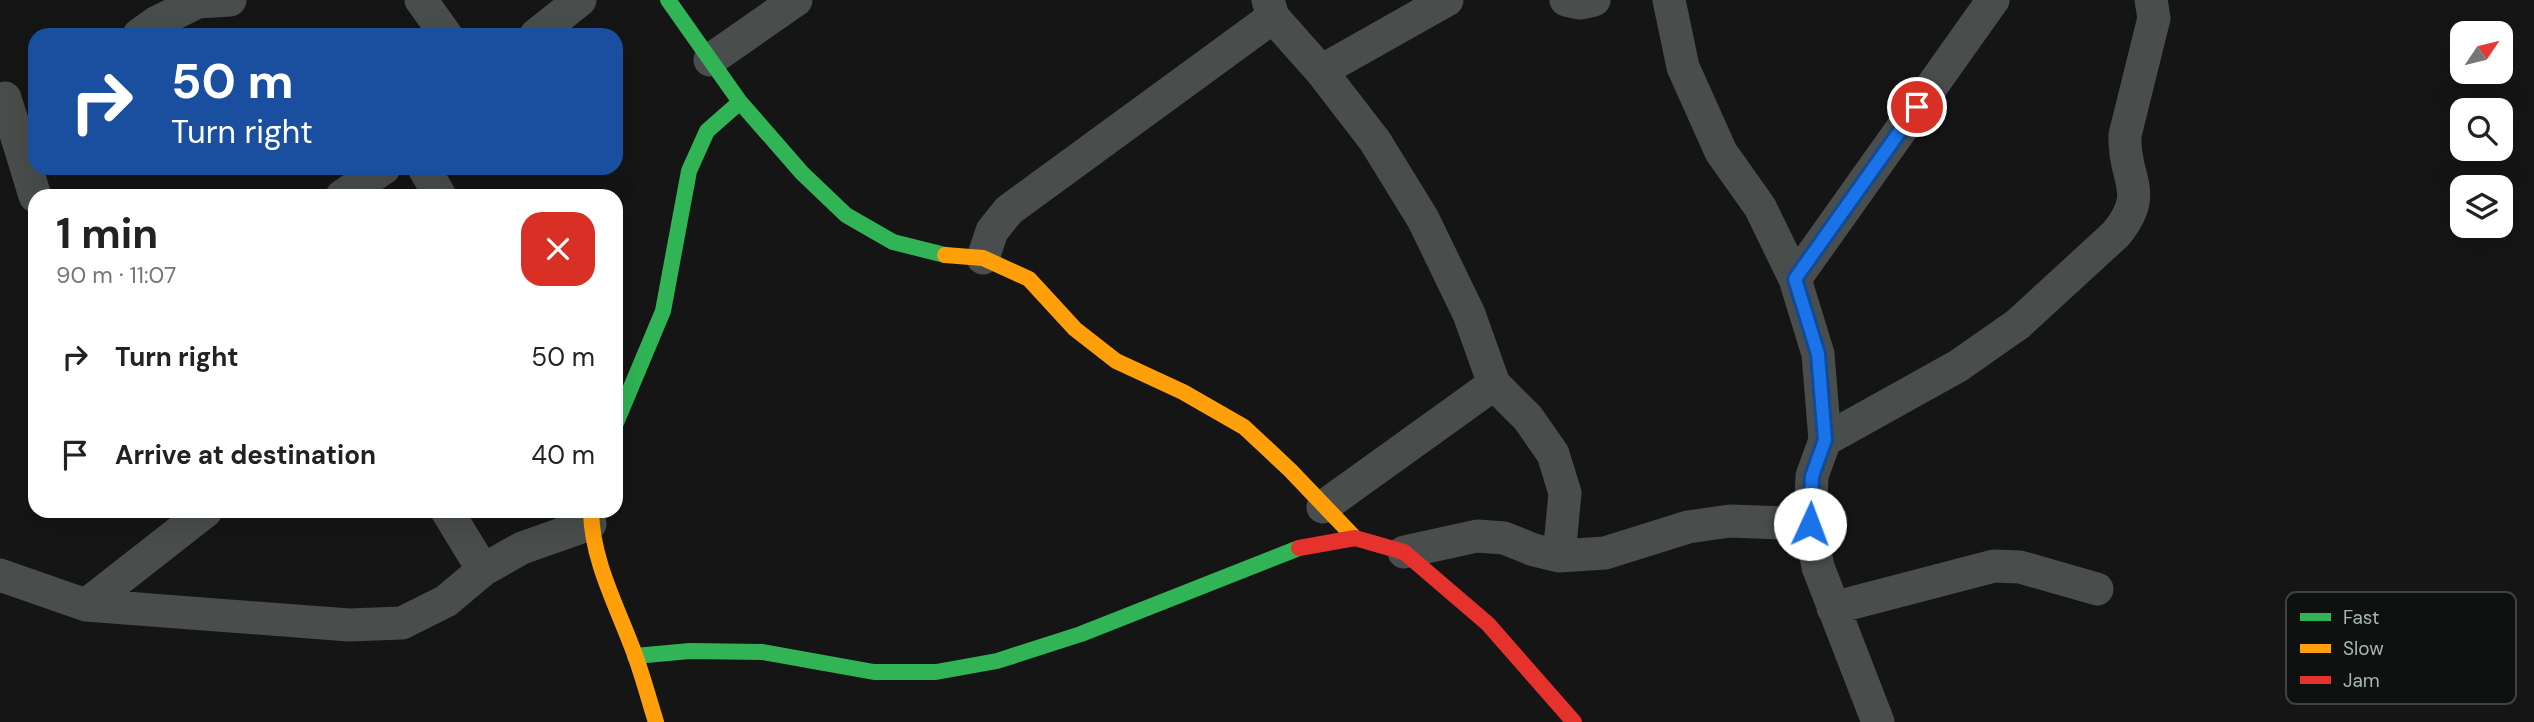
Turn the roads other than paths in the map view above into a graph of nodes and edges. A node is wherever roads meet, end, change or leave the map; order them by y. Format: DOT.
graph roads {
  1 [pos="230,0"];
  2 [pos="421,0"];
  3 [pos="580,0"];
  4 [pos="668,0"];
  5 [pos="796,0"];
  6 [pos="1447,0"];
  7 [pos="1566,0"];
  8 [pos="1594,0"];
  9 [pos="1670,0"];
  10 [pos="1993,0"];
  11 [pos="2151,0"];
  12 [pos="1270,8"];
  13 [pos="149,28"];
  14 [pos="441,28"];
  15 [pos="545,28"];
  16 [pos="710,60"];
  17 [pos="1321,71"];
  18 [pos="13,98"];
  19 [pos="740,102"];
  20 [pos="28,165"];
  21 [pos="374,175"];
  22 [pos="352,189"];
  23 [pos="983,258"];
  24 [pos="1795,279"];
  25 [pos="1494,384"];
  26 [pos="623,407"];
  27 [pos="1825,440"];
  28 [pos="1323,507"];
  29 [pos="197,518"];
  30 [pos="451,518"];
  31 [pos="589,518"];
  32 [pos="591,518"];
  33 [pos="1810,524"];
  34 [pos="1355,538"];
  35 [pos="1404,552"];
  36 [pos="1559,556"];
  37 [pos="484,570"];
  38 [pos="0,575"];
  39 [pos="2097,589"];
  40 [pos="86,605"];
  41 [pos="1833,608"];
  42 [pos="635,656"];
  43 [pos="656,722"];
  44 [pos="1574,722"];
  45 [pos="1878,722"];
  1 -- 13 [label="street"];
  2 -- 14 [label="street"];
  3 -- 15 [label="street"];
  4 -- 16 [label="street"];
  5 -- 16 [label="street"];
  6 -- 17 [label="street"];
  7 -- 8 [label="street"];
  9 -- 24 [label="street"];
  10 -- 24 [label="street"];
  11 -- 27 [label="street"];
  12 -- 17 [label="street"];
  12 -- 23 [label="street"];
  16 -- 19 [label="street"];
  17 -- 25 [label="street"];
  18 -- 20 [label="street"];
  19 -- 23 [label="street"];
  19 -- 26 [label="street"];
  21 -- 22 [label="street"];
  23 -- 28 [label="street"];
  24 -- 27 [label="street"];
  25 -- 28 [label="street"];
  25 -- 36 [label="street"];
  27 -- 33 [label="street"];
  28 -- 34 [label="street"];
  29 -- 40 [label="street"];
  30 -- 37 [label="street"];
  31 -- 37 [label="street"];
  32 -- 42 [label="street"];
  33 -- 36 [label="street"];
  33 -- 41 [label="street"];
  34 -- 35 [label="street"];
  34 -- 42 [label="street"];
  35 -- 36 [label="street"];
  35 -- 44 [label="street"];
  37 -- 40 [label="street"];
  38 -- 40 [label="street"];
  39 -- 41 [label="street"];
  41 -- 45 [label="street"];
  42 -- 43 [label="street"];
}
